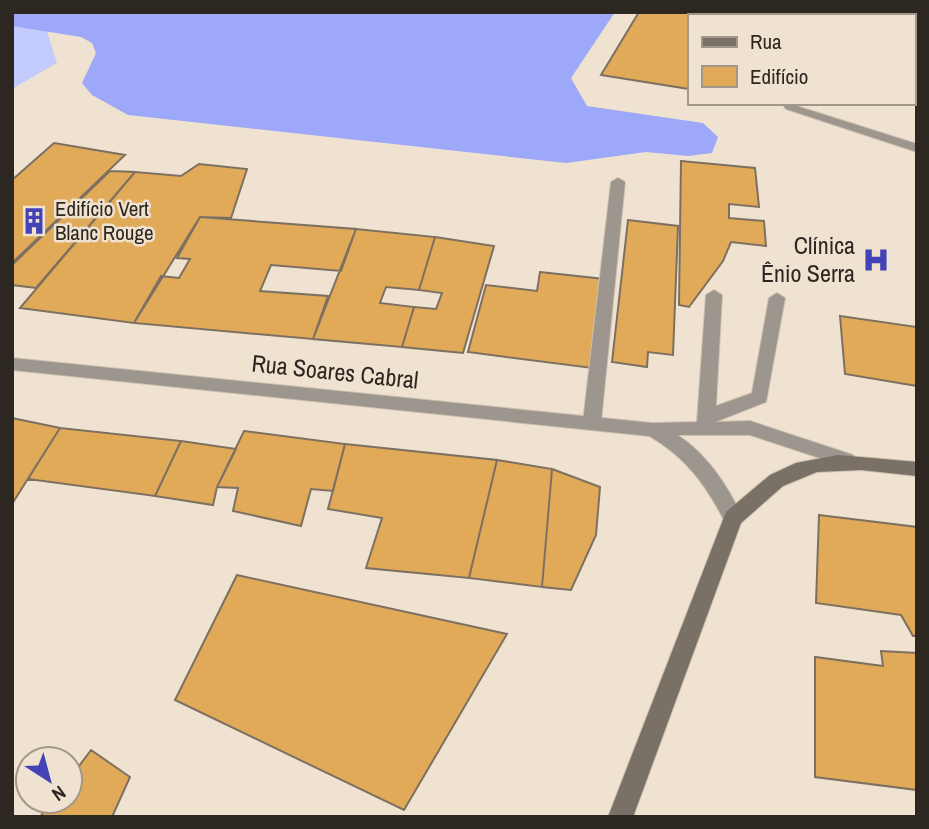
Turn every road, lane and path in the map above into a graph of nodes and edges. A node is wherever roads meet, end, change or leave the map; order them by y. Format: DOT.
graph roads {
  1 [pos="790,106"];
  2 [pos="917,148"];
  3 [pos="618,182"];
  4 [pos="714,295"];
  5 [pos="777,298"];
  6 [pos="12,364"];
  7 [pos="592,422"];
  8 [pos="707,422"];
  9 [pos="652,430"];
  10 [pos="847,460"];
  11 [pos="917,469"];
  12 [pos="733,518"];
  13 [pos="620,817"];
  1 -- 2 [label="street"];
  3 -- 7 [label="street"];
  4 -- 8 [label="street"];
  5 -- 8 [label="street"];
  6 -- 7 [label="street, Rua Soares Cabral"];
  7 -- 9 [label="street, Rua Soares Cabral"];
  8 -- 9 [label="street, Rua Soares Cabral"];
  8 -- 10 [label="street, Rua Soares Cabral"];
  9 -- 12 [label="street, Rua Soares Cabral"];
  10 -- 11 [label="main road, Rua Soares Cabral"];
  10 -- 12 [label="main road, Rua Soares Cabral"];
  12 -- 13 [label="main road"];
}
